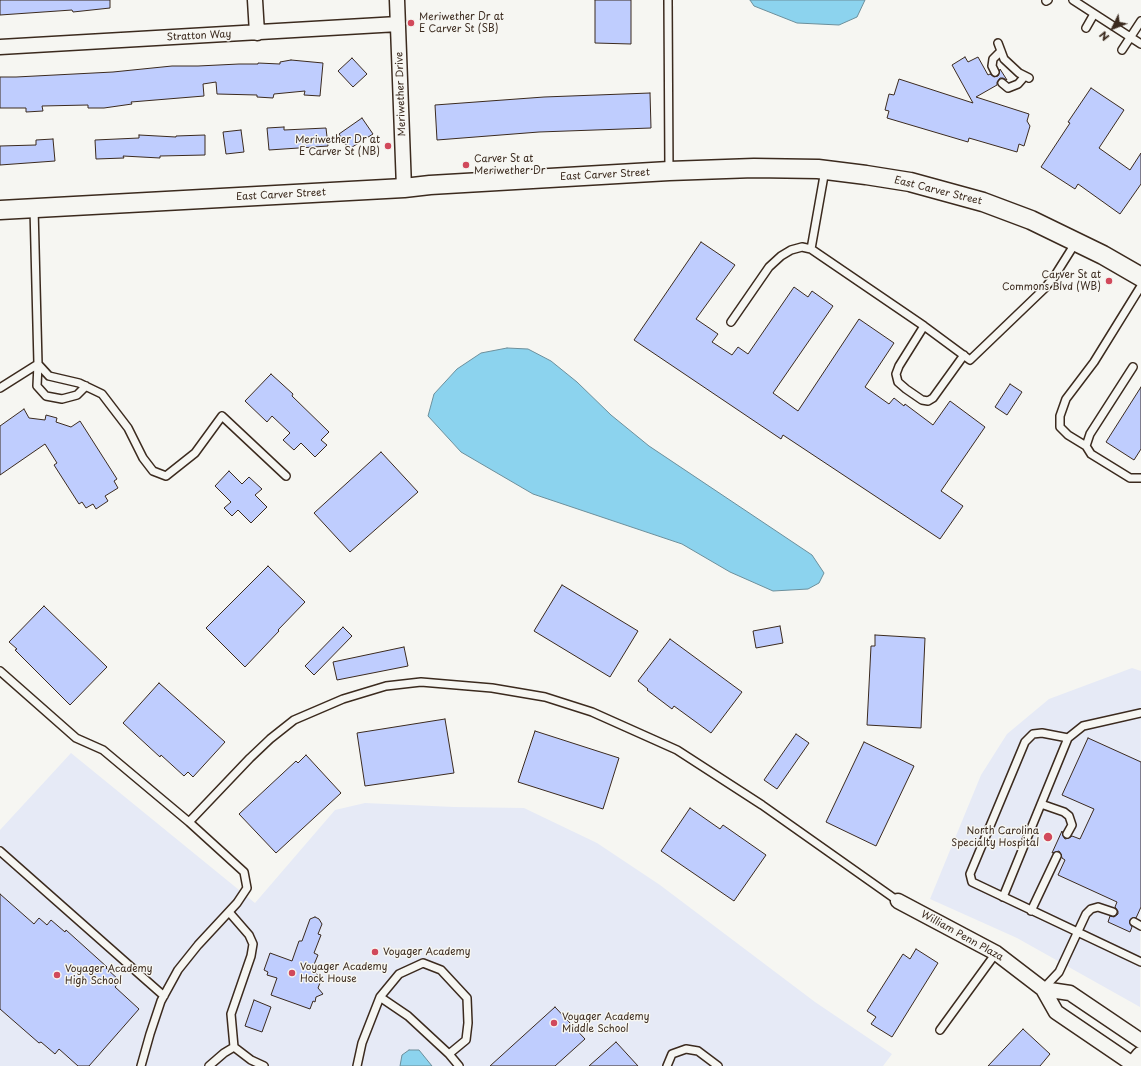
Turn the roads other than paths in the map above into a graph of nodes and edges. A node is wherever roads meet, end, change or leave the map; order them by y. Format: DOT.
graph roads {
  1 [pos="255,0"];
  2 [pos="397,0"];
  3 [pos="668,0"];
  4 [pos="1073,0"];
  5 [pos="1094,14"];
  6 [pos="1141,21"];
  7 [pos="398,24"];
  8 [pos="1086,28"];
  9 [pos="257,33"];
  10 [pos="1131,37"];
  11 [pos="998,43"];
  12 [pos="1141,44"];
  13 [pos="0,46"];
  14 [pos="1122,50"];
  15 [pos="1001,51"];
  16 [pos="995,72"];
  17 [pos="1002,83"];
  18 [pos="825,170"];
  19 [pos="669,171"];
  20 [pos="404,188"];
  21 [pos="34,208"];
  22 [pos="0,210"];
  23 [pos="1076,242"];
  24 [pos="811,249"];
  25 [pos="1141,277"];
  26 [pos="1141,286"];
  27 [pos="731,322"];
  28 [pos="924,326"];
  29 [pos="964,355"];
  30 [pos="38,364"];
  31 [pos="1133,367"];
  32 [pos="86,386"];
  33 [pos="0,388"];
  34 [pos="1086,446"];
  35 [pos="286,476"];
  36 [pos="1141,478"];
  37 [pos="0,671"];
  38 [pos="1141,713"];
  39 [pos="1068,738"];
  40 [pos="1041,804"];
  41 [pos="189,822"];
  42 [pos="1068,834"];
  43 [pos="0,851"];
  44 [pos="1057,856"];
  45 [pos="1003,897"];
  46 [pos="898,901"];
  47 [pos="1031,911"];
  48 [pos="228,912"];
  49 [pos="1113,912"];
  50 [pos="1078,933"];
  51 [pos="996,953"];
  52 [pos="1141,962"];
  53 [pos="1043,989"];
  54 [pos="164,996"];
  55 [pos="380,997"];
  56 [pos="940,1030"];
  57 [pos="1141,1042"];
  58 [pos="234,1047"];
  59 [pos="449,1054"];
  60 [pos="1136,1063"];
  61 [pos="142,1066"];
  62 [pos="209,1066"];
  63 [pos="264,1066"];
  64 [pos="357,1066"];
  65 [pos="459,1066"];
  66 [pos="667,1066"];
  67 [pos="718,1066"];
  1 -- 9 [label="street"];
  2 -- 7 [label="street, Meriwether Drive"];
  3 -- 19 [label="lane"];
  4 -- 5 [label="lane"];
  5 -- 8 [label="lane"];
  5 -- 10 [label="lane"];
  6 -- 10 [label="lane"];
  7 -- 9 [label="street, Stratton Way"];
  7 -- 20 [label="street, Meriwether Drive"];
  9 -- 13 [label="street, Stratton Way"];
  10 -- 12 [label="lane"];
  10 -- 14 [label="lane"];
  11 -- 15 [label="lane"];
  15 -- 16 [label="lane"];
  15 -- 17 [label="lane"];
  18 -- 19 [label="street, East Carver Street"];
  18 -- 23 [label="street, East Carver Street"];
  18 -- 24 [label="lane"];
  19 -- 20 [label="street, East Carver Street"];
  20 -- 21 [label="street, East Carver Street"];
  21 -- 22 [label="street, East Carver Street"];
  21 -- 30 [label="lane"];
  23 -- 25 [label="street, East Carver Street"];
  23 -- 29 [label="lane"];
  24 -- 27 [label="lane"];
  24 -- 28 [label="lane"];
  26 -- 34 [label="lane"];
  28 -- 29 [label="lane"];
  28 -- 29 [label="lane"];
  30 -- 32 [label="lane"];
  30 -- 32 [label="lane"];
  30 -- 33 [label="lane"];
  31 -- 34 [label="lane"];
  32 -- 35 [label="lane"];
  34 -- 36 [label="lane"];
  37 -- 41 [label="lane"];
  38 -- 39 [label="lane"];
  39 -- 40 [label="lane"];
  39 -- 45 [label="lane"];
  40 -- 42 [label="lane"];
  40 -- 45 [label="lane"];
  41 -- 46 [label="lane"];
  41 -- 48 [label="lane"];
  43 -- 54 [label="lane"];
  44 -- 47 [label="lane"];
  45 -- 47 [label="lane"];
  46 -- 51 [label="street, William Penn Plaza"];
  47 -- 50 [label="lane"];
  48 -- 54 [label="lane"];
  48 -- 58 [label="lane"];
  49 -- 50 [label="lane"];
  50 -- 52 [label="lane"];
  50 -- 53 [label="lane"];
  51 -- 53 [label="street, William Penn Plaza"];
  51 -- 56 [label="lane"];
  53 -- 57 [label="street, William Penn Plaza"];
  53 -- 60 [label="street, William Penn Plaza"];
  54 -- 61 [label="lane"];
  55 -- 59 [label="lane"];
  55 -- 59 [label="lane"];
  55 -- 64 [label="lane"];
  58 -- 62 [label="lane"];
  58 -- 63 [label="lane"];
  59 -- 65 [label="lane"];
  66 -- 67 [label="lane"];
}
